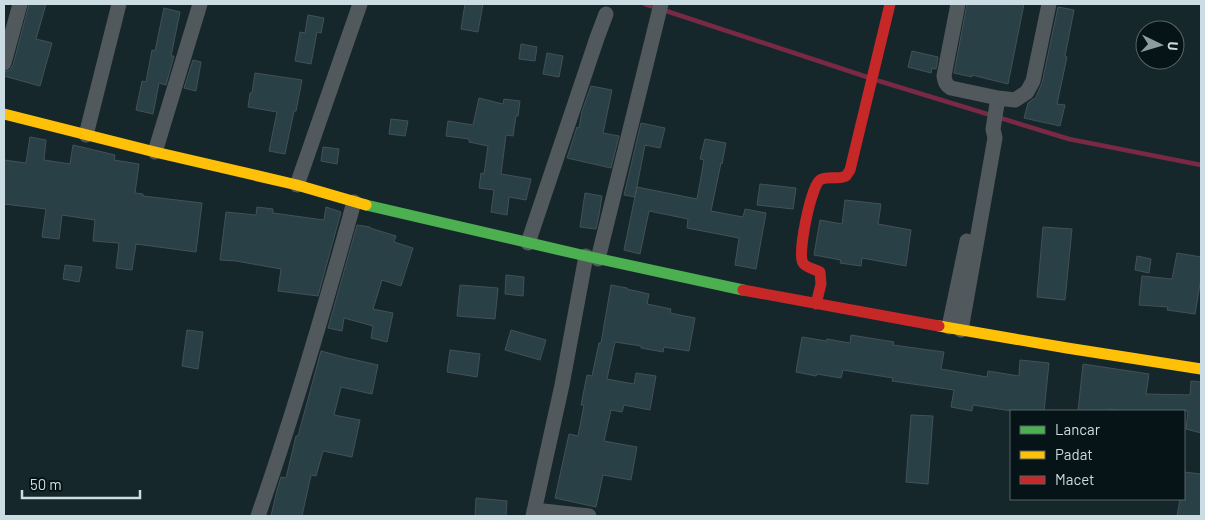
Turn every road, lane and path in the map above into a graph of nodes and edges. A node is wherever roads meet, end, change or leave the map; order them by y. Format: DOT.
graph roads {
  1 [pos="20,4"];
  2 [pos="119,4"];
  3 [pos="200,4"];
  4 [pos="360,4"];
  5 [pos="890,4"];
  6 [pos="958,4"];
  7 [pos="1048,4"];
  8 [pos="660,10"];
  9 [pos="606,14"];
  10 [pos="4,63"];
  11 [pos="4,114"];
  12 [pos="996,114"];
  13 [pos="86,135"];
  14 [pos="155,152"];
  15 [pos="298,185"];
  16 [pos="354,202"];
  17 [pos="528,243"];
  18 [pos="592,258"];
  19 [pos="816,304"];
  20 [pos="956,328"];
  21 [pos="1201,367"];
  22 [pos="534,513"];
  23 [pos="258,516"];
  24 [pos="589,516"];
  1 -- 10 [label="street"];
  2 -- 13 [label="street"];
  3 -- 14 [label="street"];
  4 -- 15 [label="street"];
  5 -- 19 [label="street"];
  6 -- 12 [label="street"];
  7 -- 12 [label="street"];
  8 -- 18 [label="street"];
  9 -- 17 [label="street"];
  11 -- 13 [label="street"];
  12 -- 20 [label="street"];
  13 -- 14 [label="street"];
  14 -- 15 [label="street"];
  15 -- 16 [label="street"];
  16 -- 17 [label="street"];
  16 -- 23 [label="street"];
  17 -- 18 [label="street"];
  18 -- 19 [label="street"];
  18 -- 22 [label="street"];
  19 -- 20 [label="street"];
  20 -- 21 [label="street"];
  22 -- 24 [label="street"];
}
